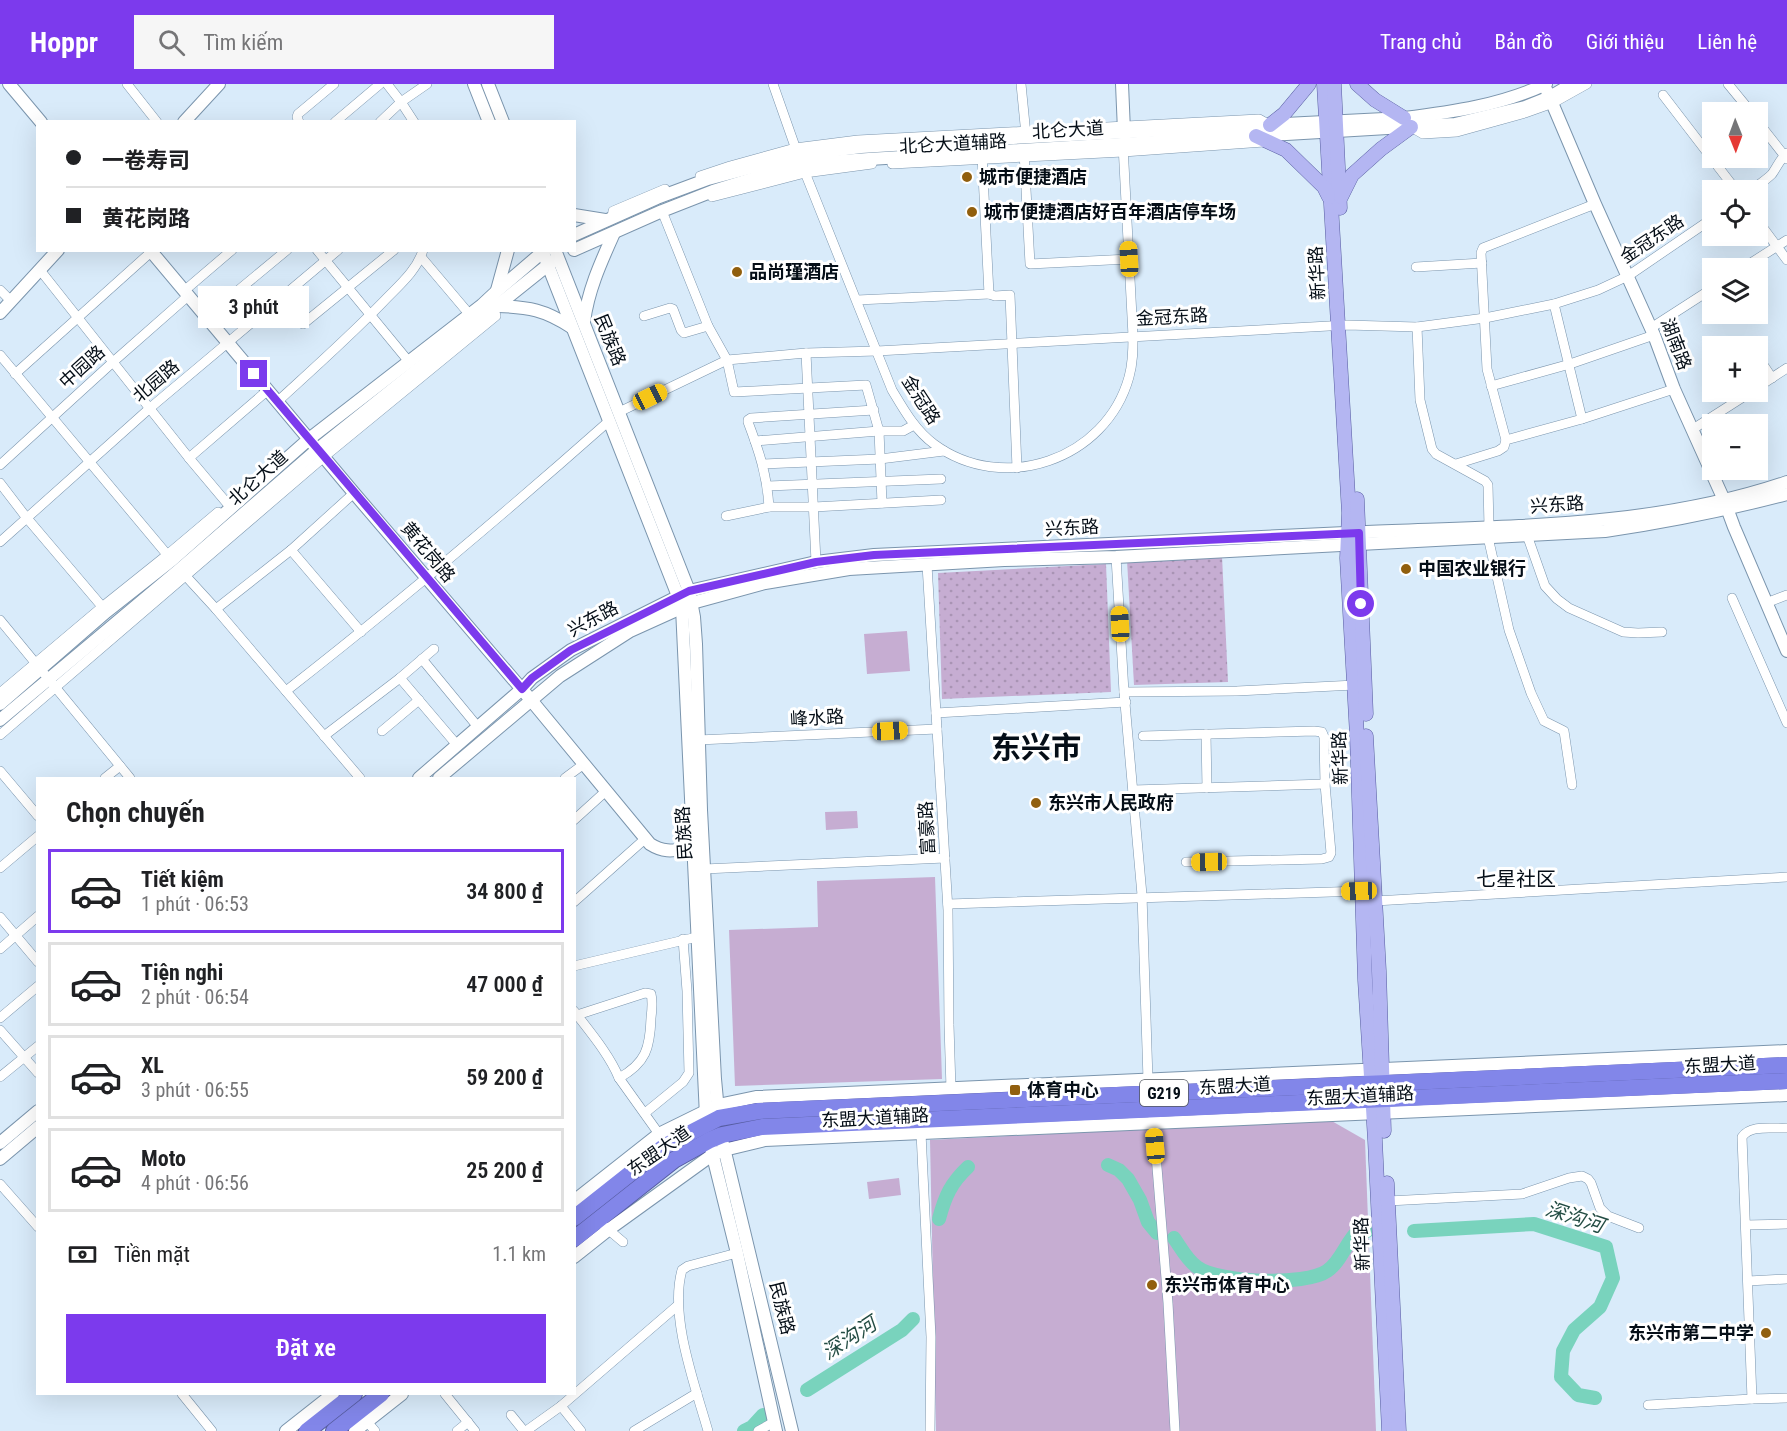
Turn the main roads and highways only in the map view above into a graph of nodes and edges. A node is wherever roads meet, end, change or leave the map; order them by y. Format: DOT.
graph roads {
  1 [pos="9,84"];
  2 [pos="219,84"];
  3 [pos="474,84"];
  4 [pos="488,84"];
  5 [pos="1122,84"];
  6 [pos="1309,84"];
  7 [pos="1324,84"];
  8 [pos="1334,84"];
  9 [pos="1357,84"];
  10 [pos="1572,84"];
  11 [pos="1547,90"];
  12 [pos="1404,119"];
  13 [pos="39,120"];
  14 [pos="186,120"];
  15 [pos="488,120"];
  16 [pos="502,120"];
  17 [pos="1270,125"];
  18 [pos="1331,127"];
  19 [pos="1124,128"];
  20 [pos="1263,139"];
  21 [pos="800,160"];
  22 [pos="1335,200"];
  23 [pos="576,215"];
  24 [pos="609,219"];
  25 [pos="616,232"];
  26 [pos="576,234"];
  27 [pos="576,249"];
  28 [pos="56,252"];
  29 [pos="151,252"];
  30 [pos="507,252"];
  31 [pos="548,252"];
  32 [pos="546,265"];
  33 [pos="494,301"];
  34 [pos="0,313"];
  35 [pos="578,325"];
  36 [pos="314,445"];
  37 [pos="1787,482"];
  38 [pos="1787,494"];
  39 [pos="1726,505"];
  40 [pos="1489,532"];
  41 [pos="1353,539"];
  42 [pos="176,565"];
  43 [pos="685,599"];
  44 [pos="1787,651"];
  45 [pos="522,689"];
  46 [pos="531,699"];
  47 [pos="0,704"];
  48 [pos="0,720"];
  49 [pos="420,777"];
  50 [pos="440,777"];
  51 [pos="693,848"];
  52 [pos="1787,1052"];
  53 [pos="1787,1065"];
  54 [pos="1787,1081"];
  55 [pos="1378,1091"];
  56 [pos="1787,1095"];
  57 [pos="36,1113"];
  58 [pos="1153,1116"];
  59 [pos="36,1129"];
  60 [pos="715,1130"];
  61 [pos="830,1131"];
  62 [pos="0,1143"];
  63 [pos="0,1159"];
  64 [pos="576,1199"];
  65 [pos="576,1216"];
  66 [pos="603,1225"];
  67 [pos="576,1238"];
  68 [pos="576,1255"];
  69 [pos="332,1395"];
  70 [pos="353,1395"];
  71 [pos="380,1395"];
  72 [pos="401,1395"];
  73 [pos="366,1421"];
  74 [pos="775,1427"];
  75 [pos="286,1431"];
  76 [pos="307,1431"];
  77 [pos="333,1431"];
  78 [pos="355,1431"];
  79 [pos="792,1431"];
  80 [pos="1389,1431"];
  81 [pos="1399,1431"];
  1 -- 13 [label="main road"];
  2 -- 14 [label="main road"];
  3 -- 15 [label="main road"];
  4 -- 16 [label="main road"];
  5 -- 19 [label="main road"];
  6 -- 17 [label="main road"];
  7 -- 18 [label="main road, 新华路"];
  8 -- 18 [label="main road, 新华路"];
  9 -- 12 [label="main road"];
  10 -- 11 [label="main road, 北仑大道"];
  11 -- 12 [label="main road, 北仑大道"];
  11 -- 39 [label="main road, 湖南路"];
  12 -- 18 [label="main road, 北仑大道"];
  12 -- 18 [label="main road, 北仑大道"];
  12 -- 22 [label="main road"];
  17 -- 18 [label="main road, 北仑大道"];
  17 -- 19 [label="main road, 北仑大道"];
  18 -- 20 [label="main road, 北仑大道"];
  18 -- 22 [label="main road, 新华路"];
  19 -- 21 [label="main road, 北仑大道"];
  20 -- 21 [label="main road, 北仑大道"];
  20 -- 22 [label="main road"];
  21 -- 24 [label="main road, 北仑大道"];
  21 -- 25 [label="main road, 北仑大道"];
  22 -- 41 [label="main road, 新华路"];
  23 -- 24 [label="main road"];
  24 -- 26 [label="main road, 北仑大道"];
  25 -- 27 [label="main road, 北仑大道"];
  25 -- 35 [label="main road"];
  28 -- 34 [label="main road"];
  29 -- 36 [label="main road, 黄花岗路"];
  30 -- 33 [label="main road"];
  31 -- 32 [label="main road, 北仑大道"];
  31 -- 33 [label="main road, 北仑大道"];
  31 -- 35 [label="main road, 民族路"];
  32 -- 33 [label="main road, 北仑大道"];
  32 -- 35 [label="main road, 民族路"];
  33 -- 35 [label="main road"];
  33 -- 36 [label="main road, 北仑大道"];
  33 -- 36 [label="main road, 北仑大道"];
  35 -- 43 [label="main road, 民族路"];
  35 -- 43 [label="main road, 民族路"];
  36 -- 42 [label="main road, 北仑大道"];
  36 -- 42 [label="main road, 北仑大道"];
  36 -- 45 [label="main road, 黄花岗路"];
  37 -- 39 [label="main road, 兴东路"];
  38 -- 39 [label="main road, 兴东路"];
  39 -- 40 [label="main road, 兴东路"];
  39 -- 40 [label="main road, 兴东路"];
  39 -- 44 [label="main road, 湖南路"];
  40 -- 41 [label="main road, 兴东路"];
  41 -- 43 [label="main road, 兴东路"];
  41 -- 43 [label="main road, 兴东路"];
  41 -- 55 [label="main road, 新华路"];
  41 -- 55 [label="main road, 新华路"];
  42 -- 47 [label="main road, 北仑大道"];
  42 -- 48 [label="main road, 北仑大道"];
  43 -- 45 [label="main road, 兴东路"];
  43 -- 46 [label="main road, 兴东路"];
  43 -- 51 [label="main road, 民族路"];
  43 -- 60 [label="main road, 民族路"];
  45 -- 46 [label="main road, 黄花岗路"];
  45 -- 49 [label="main road, 兴东路"];
  46 -- 50 [label="main road, 兴东路"];
  46 -- 51 [label="main road, 黄花岗路"];
  51 -- 60 [label="main road, 民族路"];
  52 -- 55 [label="main road, 东盟大道辅路"];
  53 -- 55 [label="highway, 东盟大道 / G219"];
  54 -- 55 [label="highway, 东盟大道 / G219"];
  55 -- 56 [label="main road, 东盟大道辅路"];
  55 -- 58 [label="highway, 东盟大道 / G219"];
  55 -- 60 [label="highway, 东盟大道 / G219"];
  55 -- 60 [label="main road, 东盟大道辅路"];
  55 -- 80 [label="main road, 新华路"];
  55 -- 81 [label="main road, 新华路"];
  57 -- 62 [label="main road"];
  58 -- 61 [label="highway, 东盟大道 / G219"];
  58 -- 61 [label="main road, 东盟大道辅路"];
  59 -- 63 [label="main road"];
  60 -- 61 [label="highway, 东盟大道 / G219"];
  60 -- 64 [label="main road, 东盟大道辅路"];
  60 -- 65 [label="highway, 东盟大道 / G219"];
  60 -- 66 [label="highway, 东盟大道 / G219"];
  60 -- 74 [label="main road, 民族路"];
  60 -- 79 [label="main road, 民族路"];
  66 -- 67 [label="highway, 东盟大道 / G219"];
  66 -- 68 [label="main road"];
  69 -- 75 [label="main road"];
  70 -- 76 [label="highway"];
  71 -- 73 [label="highway"];
  72 -- 73 [label="main road"];
  73 -- 77 [label="highway"];
  73 -- 78 [label="main road"];
}
